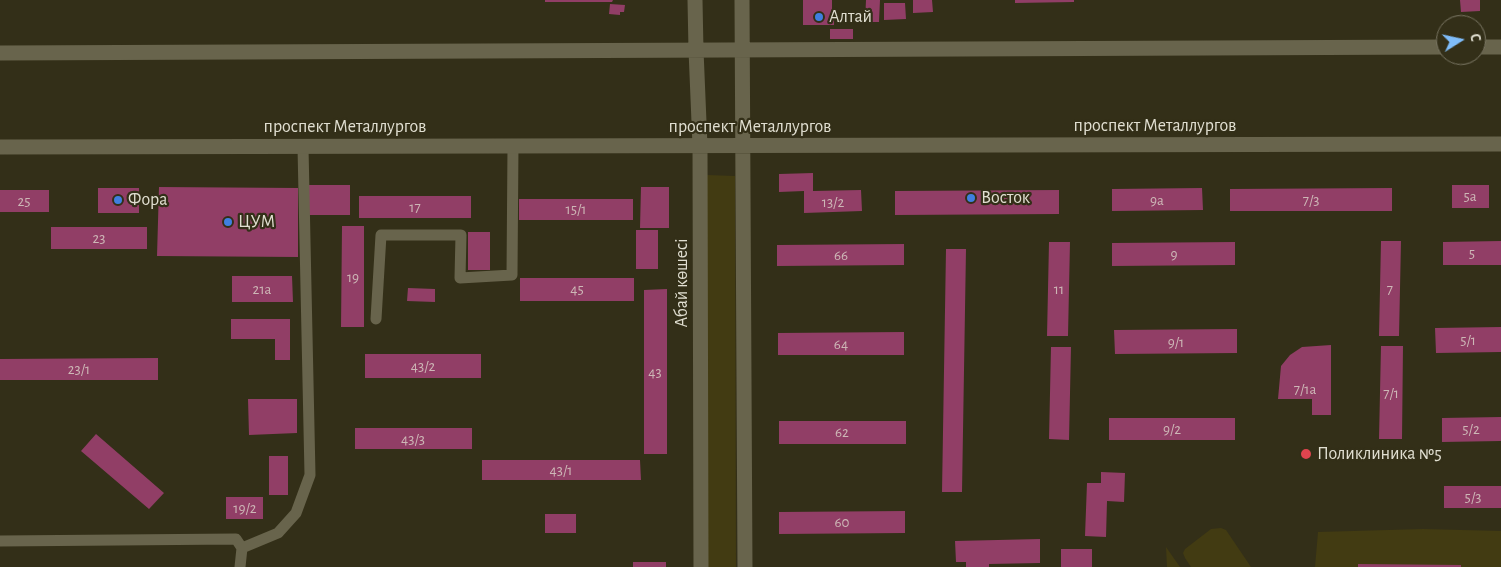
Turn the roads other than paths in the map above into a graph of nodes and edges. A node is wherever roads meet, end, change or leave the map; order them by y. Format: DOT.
graph roads {
  1 [pos="695,0"];
  2 [pos="742,0"];
  3 [pos="1436,47"];
  4 [pos="1486,47"];
  5 [pos="1501,47"];
  6 [pos="696,50"];
  7 [pos="741,50"];
  8 [pos="0,53"];
  9 [pos="1501,144"];
  10 [pos="513,145"];
  11 [pos="742,145"];
  12 [pos="303,146"];
  13 [pos="700,146"];
  14 [pos="0,147"];
  15 [pos="376,319"];
  16 [pos="0,541"];
  17 [pos="242,548"];
  18 [pos="240,567"];
  19 [pos="701,567"];
  20 [pos="745,567"];
  1 -- 6 [label="main road, Абай көшесі"];
  2 -- 7 [label="main road"];
  3 -- 7 [label="main road"];
  4 -- 5 [label="main road"];
  6 -- 7 [label="main road"];
  6 -- 8 [label="main road"];
  6 -- 13 [label="main road, Абай көшесі"];
  7 -- 11 [label="main road"];
  9 -- 11 [label="main road, проспект Металлургов"];
  10 -- 12 [label="main road, проспект Металлургов"];
  10 -- 13 [label="main road, проспект Металлургов"];
  10 -- 15 [label="street"];
  11 -- 13 [label="main road, проспект Металлургов"];
  11 -- 20 [label="main road"];
  12 -- 14 [label="main road, проспект Металлургов"];
  12 -- 17 [label="street"];
  13 -- 19 [label="main road, Абай көшесі"];
  16 -- 17 [label="street"];
  17 -- 18 [label="street"];
}
